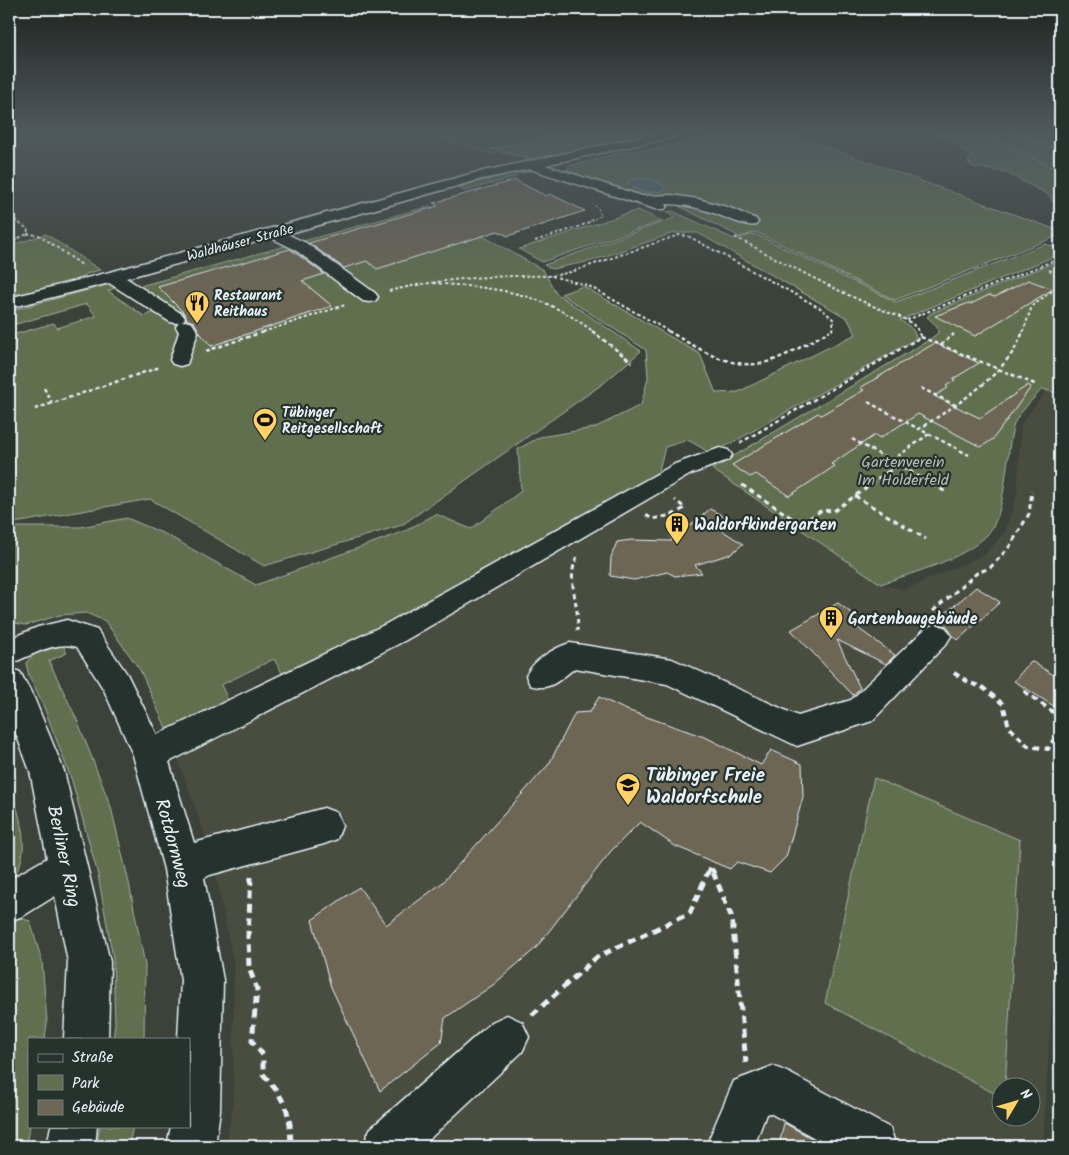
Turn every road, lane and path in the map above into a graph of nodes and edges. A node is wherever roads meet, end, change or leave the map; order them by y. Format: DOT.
graph roads {
  1 [pos="440,187"];
  2 [pos="599,187"];
  3 [pos="640,200"];
  4 [pos="590,203"];
  5 [pos="660,206"];
  6 [pos="9,217"];
  7 [pos="751,222"];
  8 [pos="273,233"];
  9 [pos="28,234"];
  10 [pos="730,235"];
  11 [pos="535,241"];
  12 [pos="9,243"];
  13 [pos="1060,258"];
  14 [pos="1049,270"];
  15 [pos="1060,274"];
  16 [pos="552,276"];
  17 [pos="107,278"];
  18 [pos="422,283"];
  19 [pos="1060,285"];
  20 [pos="369,296"];
  21 [pos="9,303"];
  22 [pos="906,320"];
  23 [pos="954,334"];
  24 [pos="922,337"];
  25 [pos="941,345"];
  26 [pos="180,360"];
  27 [pos="632,362"];
  28 [pos="1000,369"];
  29 [pos="1037,385"];
  30 [pos="44,388"];
  31 [pos="921,388"];
  32 [pos="868,402"];
  33 [pos="52,403"];
  34 [pos="956,405"];
  35 [pos="35,409"];
  36 [pos="919,429"];
  37 [pos="930,434"];
  38 [pos="852,439"];
  39 [pos="720,455"];
  40 [pos="969,455"];
  41 [pos="891,461"];
  42 [pos="898,464"];
  43 [pos="742,485"];
  44 [pos="1032,491"];
  45 [pos="946,492"];
  46 [pos="855,496"];
  47 [pos="672,497"];
  48 [pos="639,517"];
  49 [pos="926,540"];
  50 [pos="581,551"];
  51 [pos="936,636"];
  52 [pos="9,652"];
  53 [pos="570,655"];
  54 [pos="954,673"];
  55 [pos="541,676"];
  56 [pos="9,681"];
  57 [pos="1024,691"];
  58 [pos="1060,717"];
  59 [pos="1060,729"];
  60 [pos="150,755"];
  61 [pos="324,826"];
  62 [pos="254,844"];
  63 [pos="67,868"];
  64 [pos="183,869"];
  65 [pos="9,902"];
  66 [pos="507,1036"];
  67 [pos="86,1038"];
  68 [pos="750,1097"];
  69 [pos="74,1128"];
  70 [pos="873,1145"];
  71 [pos="71,1146"];
  72 [pos="191,1146"];
  73 [pos="292,1146"];
  74 [pos="387,1146"];
  75 [pos="730,1146"];
  1 -- 8 [label="street, Waldhäuser Straße"];
  2 -- 3 [label="street"];
  3 -- 5 [label="street"];
  3 -- 7 [label="street"];
  4 -- 11 [label="path"];
  6 -- 9 [label="path"];
  8 -- 17 [label="street, Waldhäuser Straße"];
  8 -- 20 [label="street"];
  9 -- 12 [label="path"];
  9 -- 17 [label="path"];
  10 -- 22 [label="path"];
  13 -- 22 [label="path"];
  14 -- 15 [label="path"];
  16 -- 16 [label="path"];
  16 -- 18 [label="path"];
  17 -- 21 [label="street, Waldhäuser Straße"];
  17 -- 26 [label="street"];
  18 -- 20 [label="path"];
  18 -- 27 [label="path"];
  19 -- 28 [label="path"];
  20 -- 26 [label="path"];
  22 -- 24 [label="path"];
  23 -- 25 [label="path"];
  24 -- 25 [label="path"];
  24 -- 39 [label="path"];
  25 -- 28 [label="path"];
  26 -- 33 [label="path"];
  28 -- 29 [label="path"];
  28 -- 34 [label="path"];
  30 -- 33 [label="path"];
  31 -- 34 [label="path"];
  32 -- 36 [label="path"];
  33 -- 35 [label="path"];
  34 -- 36 [label="path"];
  36 -- 37 [label="path"];
  37 -- 40 [label="path"];
  37 -- 41 [label="path"];
  38 -- 41 [label="path"];
  39 -- 60 [label="street"];
  41 -- 42 [label="path"];
  42 -- 45 [label="path"];
  42 -- 46 [label="path"];
  43 -- 46 [label="path"];
  44 -- 51 [label="path"];
  46 -- 49 [label="path"];
  47 -- 48 [label="path"];
  50 -- 53 [label="path"];
  51 -- 53 [label="street"];
  52 -- 60 [label="street, Rotdornweg"];
  53 -- 55 [label="street"];
  54 -- 59 [label="path"];
  56 -- 63 [label="street, Berliner Ring"];
  57 -- 58 [label="path"];
  60 -- 64 [label="street, Rotdornweg"];
  61 -- 62 [label="street"];
  62 -- 64 [label="street"];
  62 -- 73 [label="path"];
  63 -- 65 [label="street"];
  63 -- 67 [label="street, Berliner Ring"];
  64 -- 72 [label="street, Rotdornweg"];
  66 -- 68 [label="path"];
  66 -- 74 [label="street"];
  68 -- 70 [label="street"];
  68 -- 75 [label="street"];
  69 -- 71 [label="street"];
}
